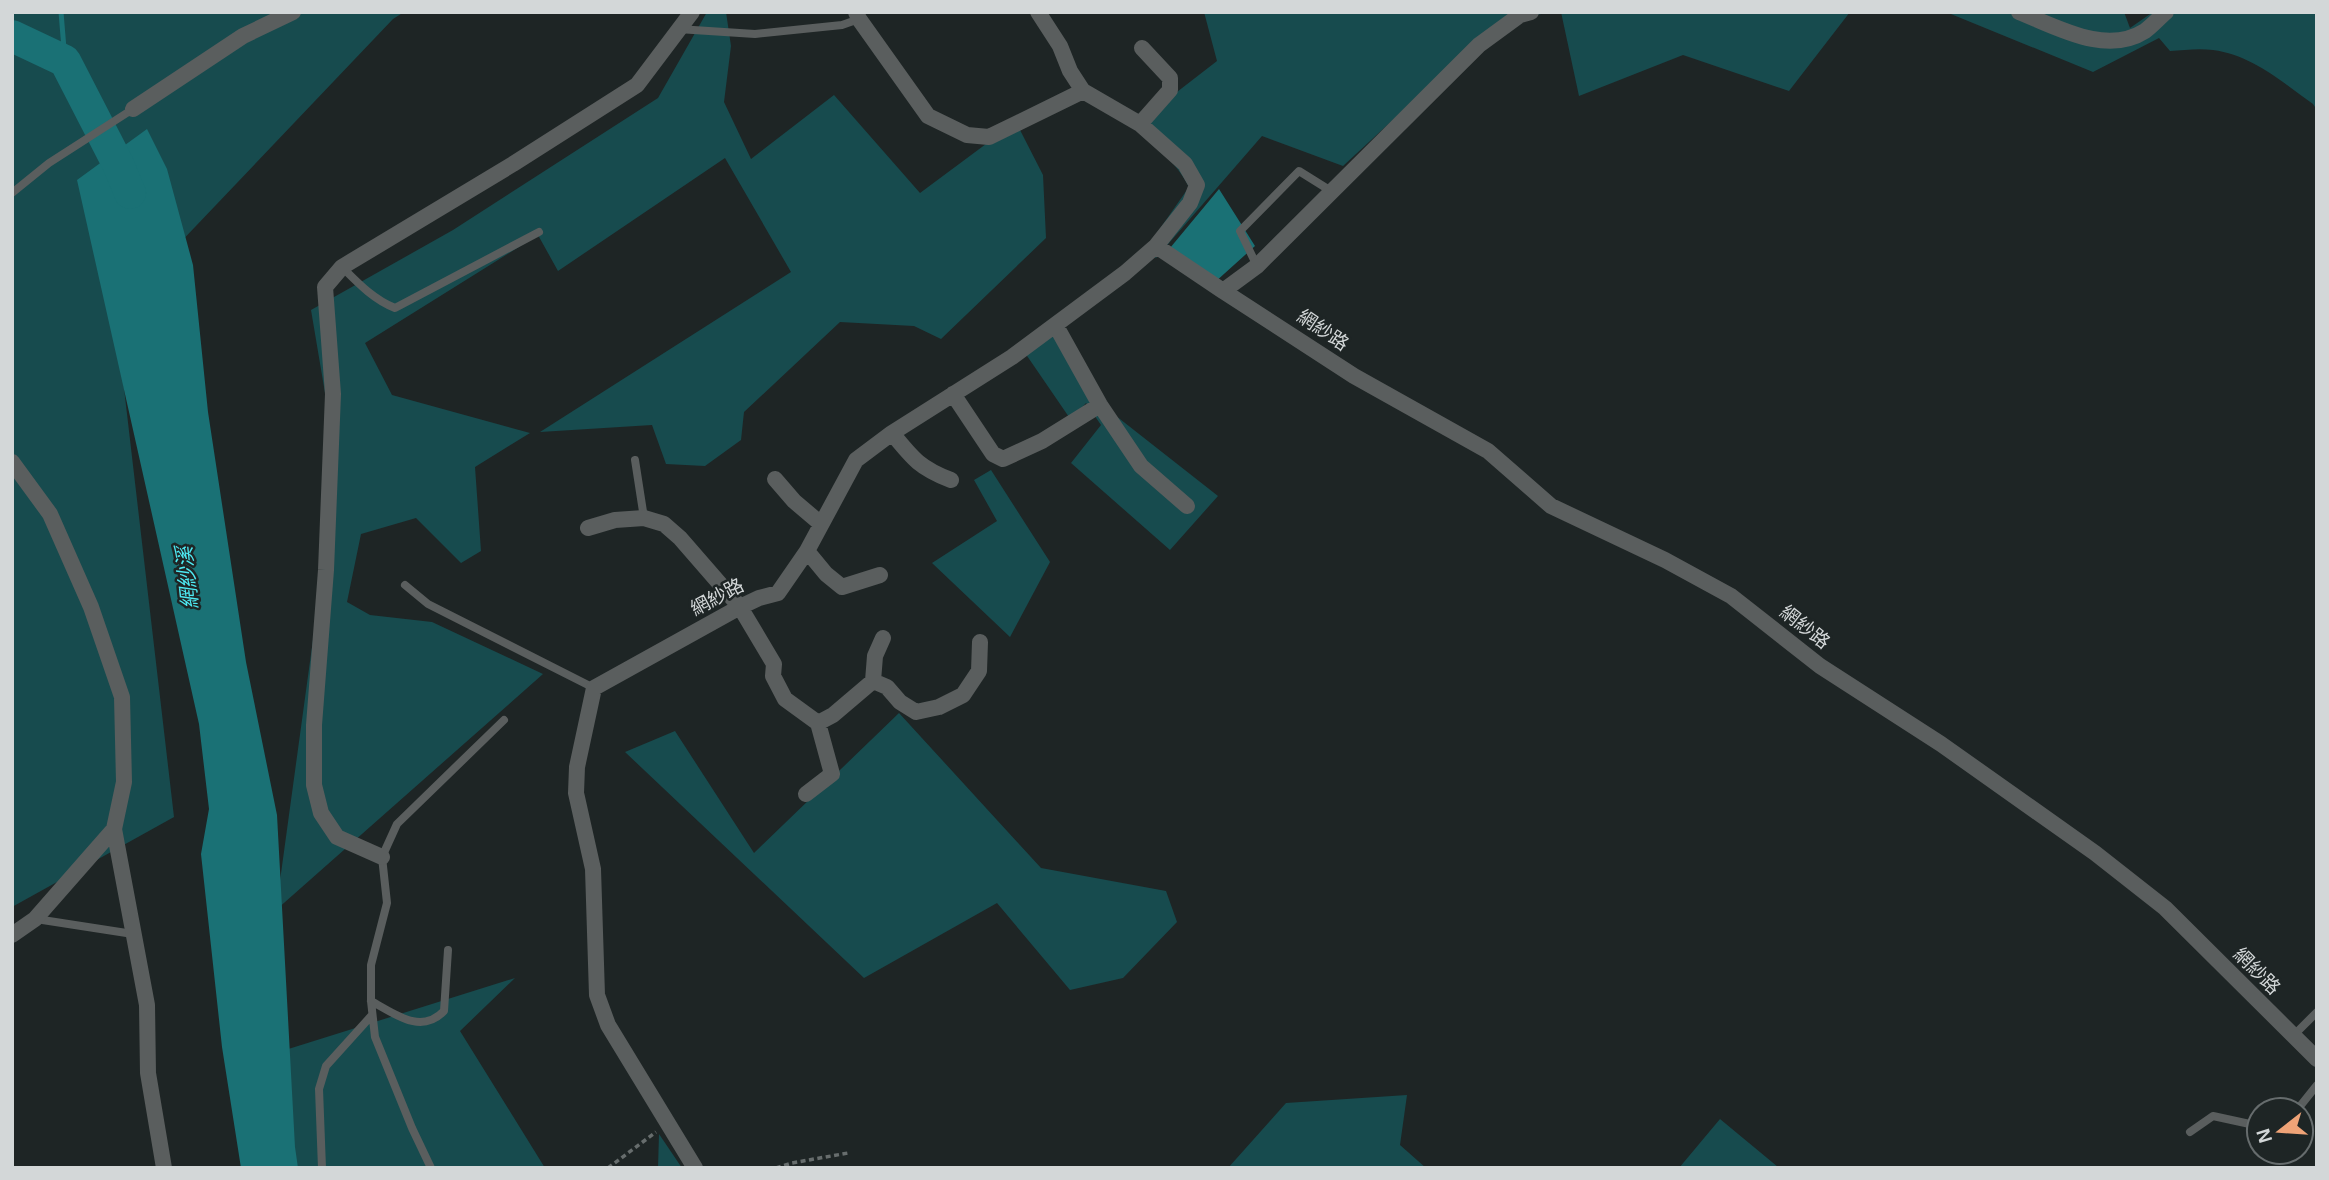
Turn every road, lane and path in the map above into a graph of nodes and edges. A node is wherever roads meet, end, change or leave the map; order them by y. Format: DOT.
graph roads {
  1 [pos="293,12"];
  2 [pos="692,12"];
  3 [pos="1038,12"];
  4 [pos="1531,12"];
  5 [pos="2019,12"];
  6 [pos="2166,12"];
  7 [pos="857,16"];
  8 [pos="678,29"];
  9 [pos="1142,47"];
  10 [pos="1083,91"];
  11 [pos="133,109"];
  12 [pos="1140,124"];
  13 [pos="1332,191"];
  14 [pos="12,193"];
  15 [pos="539,232"];
  16 [pos="1156,247"];
  17 [pos="1256,266"];
  18 [pos="342,267"];
  19 [pos="1223,291"];
  20 [pos="1056,326"];
  21 [pos="953,394"];
  22 [pos="1100,405"];
  23 [pos="892,433"];
  24 [pos="635,460"];
  25 [pos="12,462"];
  26 [pos="775,479"];
  27 [pos="951,480"];
  28 [pos="1187,506"];
  29 [pos="644,518"];
  30 [pos="821,524"];
  31 [pos="588,528"];
  32 [pos="807,551"];
  33 [pos="880,575"];
  34 [pos="405,585"];
  35 [pos="740,607"];
  36 [pos="883,638"];
  37 [pos="980,642"];
  38 [pos="873,681"];
  39 [pos="594,688"];
  40 [pos="504,720"];
  41 [pos="818,723"];
  42 [pos="806,794"];
  43 [pos="114,829"];
  44 [pos="382,857"];
  45 [pos="35,919"];
  46 [pos="12,934"];
  47 [pos="133,934"];
  48 [pos="448,950"];
  49 [pos="371,1001"];
  50 [pos="2317,1012"];
  51 [pos="372,1015"];
  52 [pos="2293,1036"];
  53 [pos="2317,1059"];
  54 [pos="2245,1123"];
  55 [pos="667,1124"];
  56 [pos="2190,1132"];
  57 [pos="848,1153"];
  58 [pos="164,1168"];
  59 [pos="322,1168"];
  60 [pos="431,1168"];
  61 [pos="608,1168"];
  62 [pos="695,1168"];
  63 [pos="776,1168"];
  1 -- 11 [label="street"];
  2 -- 8 [label="street"];
  3 -- 10 [label="street"];
  4 -- 13 [label="street"];
  5 -- 6 [label="street"];
  7 -- 8 [label="lane"];
  7 -- 10 [label="street"];
  8 -- 18 [label="street"];
  9 -- 12 [label="street"];
  10 -- 12 [label="street"];
  11 -- 14 [label="lane"];
  12 -- 16 [label="street"];
  13 -- 17 [label="street"];
  13 -- 17 [label="lane"];
  15 -- 18 [label="lane"];
  16 -- 19 [label="street, 網紗路"];
  16 -- 20 [label="street, 網紗路"];
  17 -- 19 [label="street"];
  18 -- 44 [label="street"];
  19 -- 52 [label="street, 網紗路"];
  20 -- 21 [label="street, 網紗路"];
  20 -- 22 [label="street"];
  21 -- 22 [label="street"];
  21 -- 23 [label="street, 網紗路"];
  22 -- 28 [label="street"];
  23 -- 27 [label="street"];
  23 -- 30 [label="street, 網紗路"];
  24 -- 29 [label="lane"];
  25 -- 43 [label="street"];
  26 -- 30 [label="street"];
  29 -- 31 [label="street"];
  29 -- 35 [label="street"];
  30 -- 32 [label="street, 網紗路"];
  32 -- 33 [label="street"];
  32 -- 35 [label="street, 網紗路"];
  34 -- 39 [label="lane"];
  35 -- 39 [label="street, 網紗路"];
  35 -- 41 [label="street"];
  36 -- 38 [label="street"];
  37 -- 38 [label="street"];
  38 -- 41 [label="street"];
  39 -- 55 [label="street"];
  40 -- 44 [label="lane"];
  41 -- 42 [label="street"];
  43 -- 45 [label="street"];
  43 -- 47 [label="street"];
  44 -- 49 [label="lane"];
  45 -- 46 [label="street"];
  45 -- 47 [label="lane"];
  47 -- 58 [label="street"];
  48 -- 49 [label="lane"];
  49 -- 51 [label="lane"];
  50 -- 52 [label="lane"];
  51 -- 59 [label="lane"];
  51 -- 60 [label="lane"];
  52 -- 53 [label="street, 網紗路"];
  54 -- 56 [label="lane"];
  55 -- 61 [label="path"];
  55 -- 62 [label="street"];
  57 -- 63 [label="path"];
}
